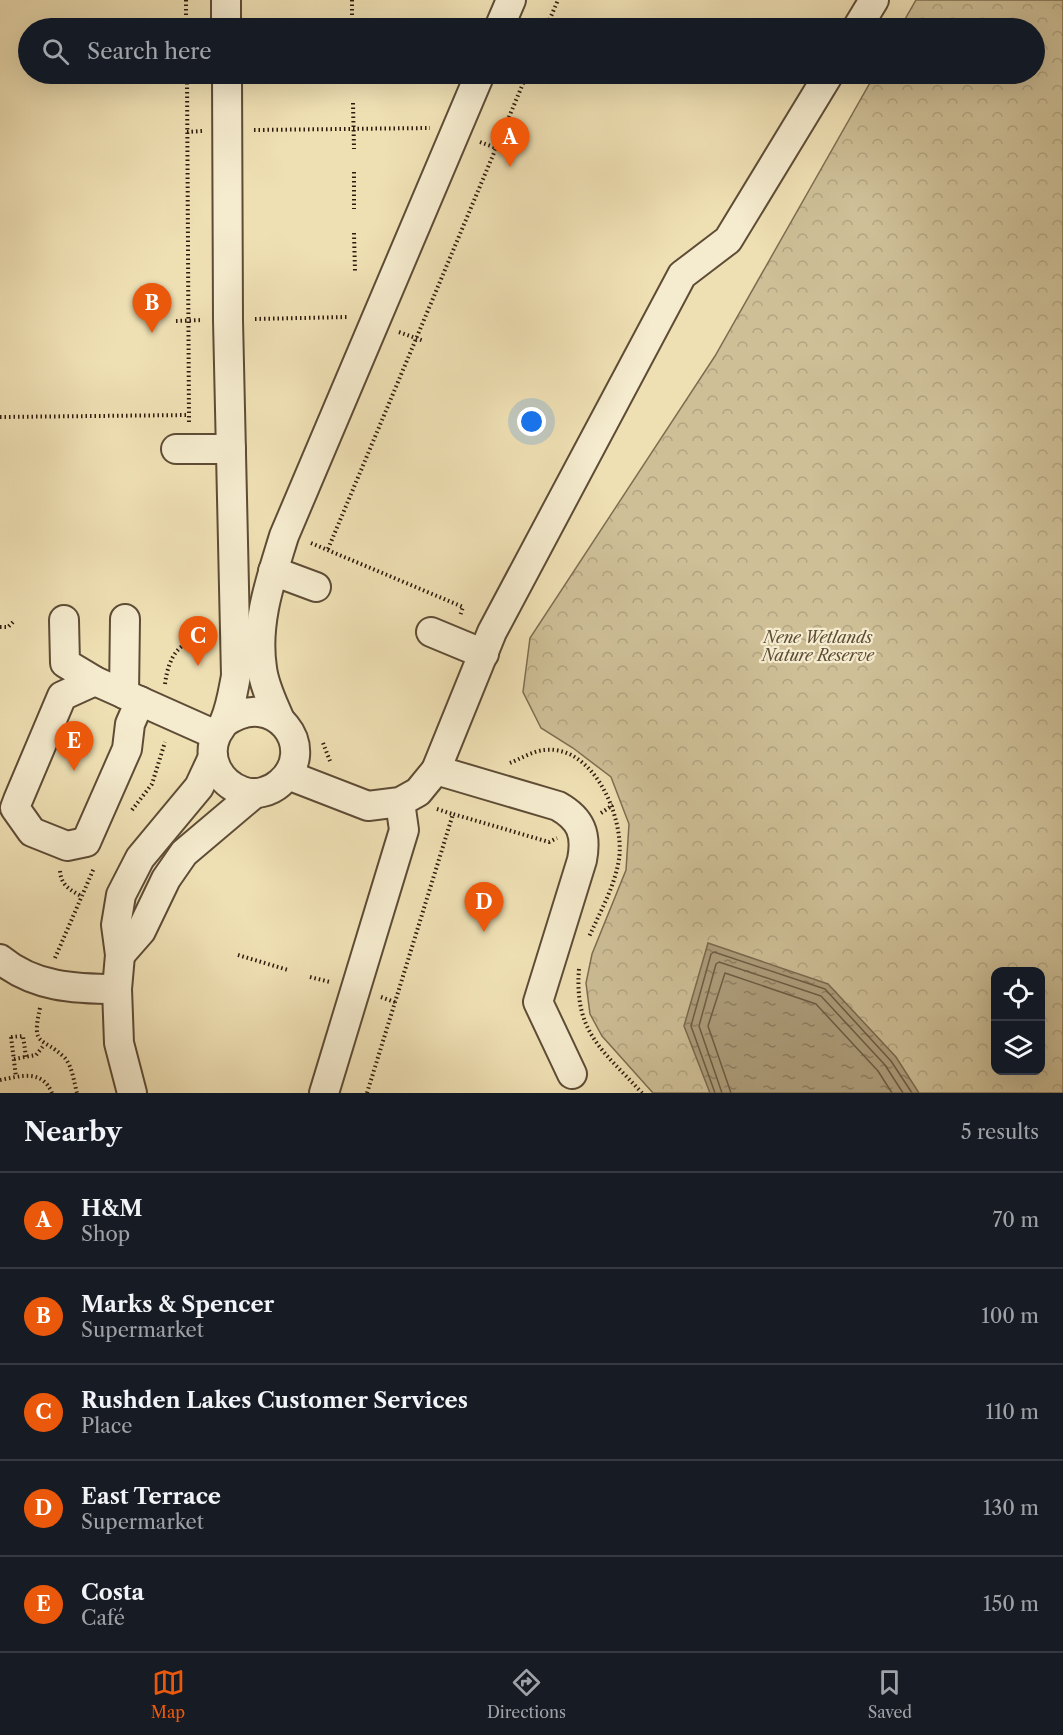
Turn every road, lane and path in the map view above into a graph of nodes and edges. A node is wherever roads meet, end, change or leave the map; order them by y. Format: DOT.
graph roads {
  1 [pos="186,0"];
  2 [pos="226,0"];
  3 [pos="352,0"];
  4 [pos="510,0"];
  5 [pos="558,0"];
  6 [pos="874,0"];
  7 [pos="186,18"];
  8 [pos="226,18"];
  9 [pos="352,18"];
  10 [pos="503,18"];
  11 [pos="550,18"];
  12 [pos="863,18"];
  13 [pos="186,84"];
  14 [pos="227,84"];
  15 [pos="476,84"];
  16 [pos="523,84"];
  17 [pos="823,84"];
  18 [pos="353,104"];
  19 [pos="353,127"];
  20 [pos="228,130"];
  21 [pos="456,131"];
  22 [pos="187,132"];
  23 [pos="496,148"];
  24 [pos="354,149"];
  25 [pos="354,172"];
  26 [pos="354,209"];
  27 [pos="354,233"];
  28 [pos="355,271"];
  29 [pos="348,317"];
  30 [pos="188,320"];
  31 [pos="228,320"];
  32 [pos="176,321"];
  33 [pos="396,331"];
  34 [pos="416,338"];
  35 [pos="424,341"];
  36 [pos="0,417"];
  37 [pos="176,449"];
  38 [pos="231,449"];
  39 [pos="328,549"];
  40 [pos="308,550"];
  41 [pos="273,571"];
  42 [pos="316,587"];
  43 [pos="125,619"];
  44 [pos="15,620"];
  45 [pos="64,620"];
  46 [pos="466,623"];
  47 [pos="0,627"];
  48 [pos="431,632"];
  49 [pos="215,634"];
  50 [pos="484,654"];
  51 [pos="94,681"];
  52 [pos="143,697"];
  53 [pos="280,720"];
  54 [pos="218,738"];
  55 [pos="322,738"];
  56 [pos="531,754"];
  57 [pos="331,763"];
  58 [pos="436,770"];
  59 [pos="288,775"];
  60 [pos="255,793"];
  61 [pos="400,802"];
  62 [pos="558,837"];
  63 [pos="445,840"];
  64 [pos="452,842"];
  65 [pos="59,864"];
  66 [pos="81,896"];
  67 [pos="427,896"];
  68 [pos="435,898"];
  69 [pos="586,946"];
  70 [pos="120,955"];
  71 [pos="238,955"];
  72 [pos="0,959"];
  73 [pos="406,964"];
  74 [pos="579,964"];
  75 [pos="414,967"];
  76 [pos="288,970"];
  77 [pos="117,989"];
  78 [pos="41,1004"];
  79 [pos="17,1037"];
  80 [pos="44,1045"];
  81 [pos="382,1045"];
  82 [pos="389,1047"];
  83 [pos="26,1057"];
  84 [pos="14,1059"];
  85 [pos="572,1074"];
  86 [pos="16,1077"];
  87 [pos="0,1080"];
  88 [pos="52,1093"];
  89 [pos="77,1093"];
  90 [pos="132,1093"];
  91 [pos="324,1093"];
  92 [pos="367,1093"];
  93 [pos="642,1093"];
  1 -- 7 [label="path"];
  2 -- 8 [label="street"];
  3 -- 9 [label="path"];
  4 -- 10 [label="street"];
  5 -- 11 [label="path"];
  6 -- 12 [label="street"];
  13 -- 22 [label="path"];
  14 -- 20 [label="street"];
  15 -- 21 [label="street"];
  16 -- 23 [label="path"];
  17 -- 50 [label="street"];
  18 -- 19 [label="path"];
  19 -- 20 [label="path"];
  19 -- 21 [label="path"];
  19 -- 24 [label="path"];
  20 -- 22 [label="path"];
  20 -- 31 [label="street"];
  21 -- 23 [label="path"];
  21 -- 41 [label="street"];
  22 -- 30 [label="path"];
  23 -- 34 [label="path"];
  25 -- 26 [label="path"];
  27 -- 28 [label="path"];
  29 -- 31 [label="path"];
  30 -- 31 [label="path"];
  30 -- 32 [label="path"];
  30 -- 36 [label="path"];
  31 -- 38 [label="street"];
  33 -- 34 [label="path"];
  34 -- 35 [label="path"];
  34 -- 39 [label="path"];
  37 -- 38 [label="street"];
  38 -- 54 [label="street"];
  39 -- 40 [label="path"];
  39 -- 46 [label="path"];
  41 -- 42 [label="street"];
  41 -- 53 [label="street"];
  43 -- 52 [label="street"];
  44 -- 47 [label="path"];
  45 -- 51 [label="street"];
  48 -- 50 [label="street"];
  49 -- 52 [label="path"];
  50 -- 58 [label="street"];
  51 -- 52 [label="street"];
  51 -- 52 [label="street"];
  52 -- 54 [label="street"];
  53 -- 54 [label="street"];
  53 -- 59 [label="street"];
  54 -- 60 [label="street"];
  54 -- 70 [label="street"];
  55 -- 57 [label="path"];
  56 -- 69 [label="path"];
  58 -- 61 [label="street"];
  58 -- 85 [label="street"];
  59 -- 60 [label="street"];
  59 -- 61 [label="street"];
  60 -- 70 [label="street"];
  61 -- 91 [label="street"];
  62 -- 63 [label="path"];
  63 -- 64 [label="path"];
  63 -- 67 [label="path"];
  65 -- 66 [label="path"];
  67 -- 68 [label="path"];
  67 -- 73 [label="path"];
  70 -- 77 [label="street"];
  71 -- 76 [label="path"];
  72 -- 77 [label="street"];
  73 -- 75 [label="path"];
  73 -- 81 [label="path"];
  74 -- 93 [label="path"];
  77 -- 90 [label="street"];
  78 -- 80 [label="path"];
  79 -- 83 [label="path"];
  79 -- 83 [label="path"];
  79 -- 84 [label="path"];
  80 -- 83 [label="path"];
  80 -- 89 [label="path"];
  81 -- 82 [label="path"];
  81 -- 92 [label="path"];
  83 -- 84 [label="path"];
  84 -- 86 [label="path"];
  86 -- 87 [label="path"];
  86 -- 88 [label="path"];
}
